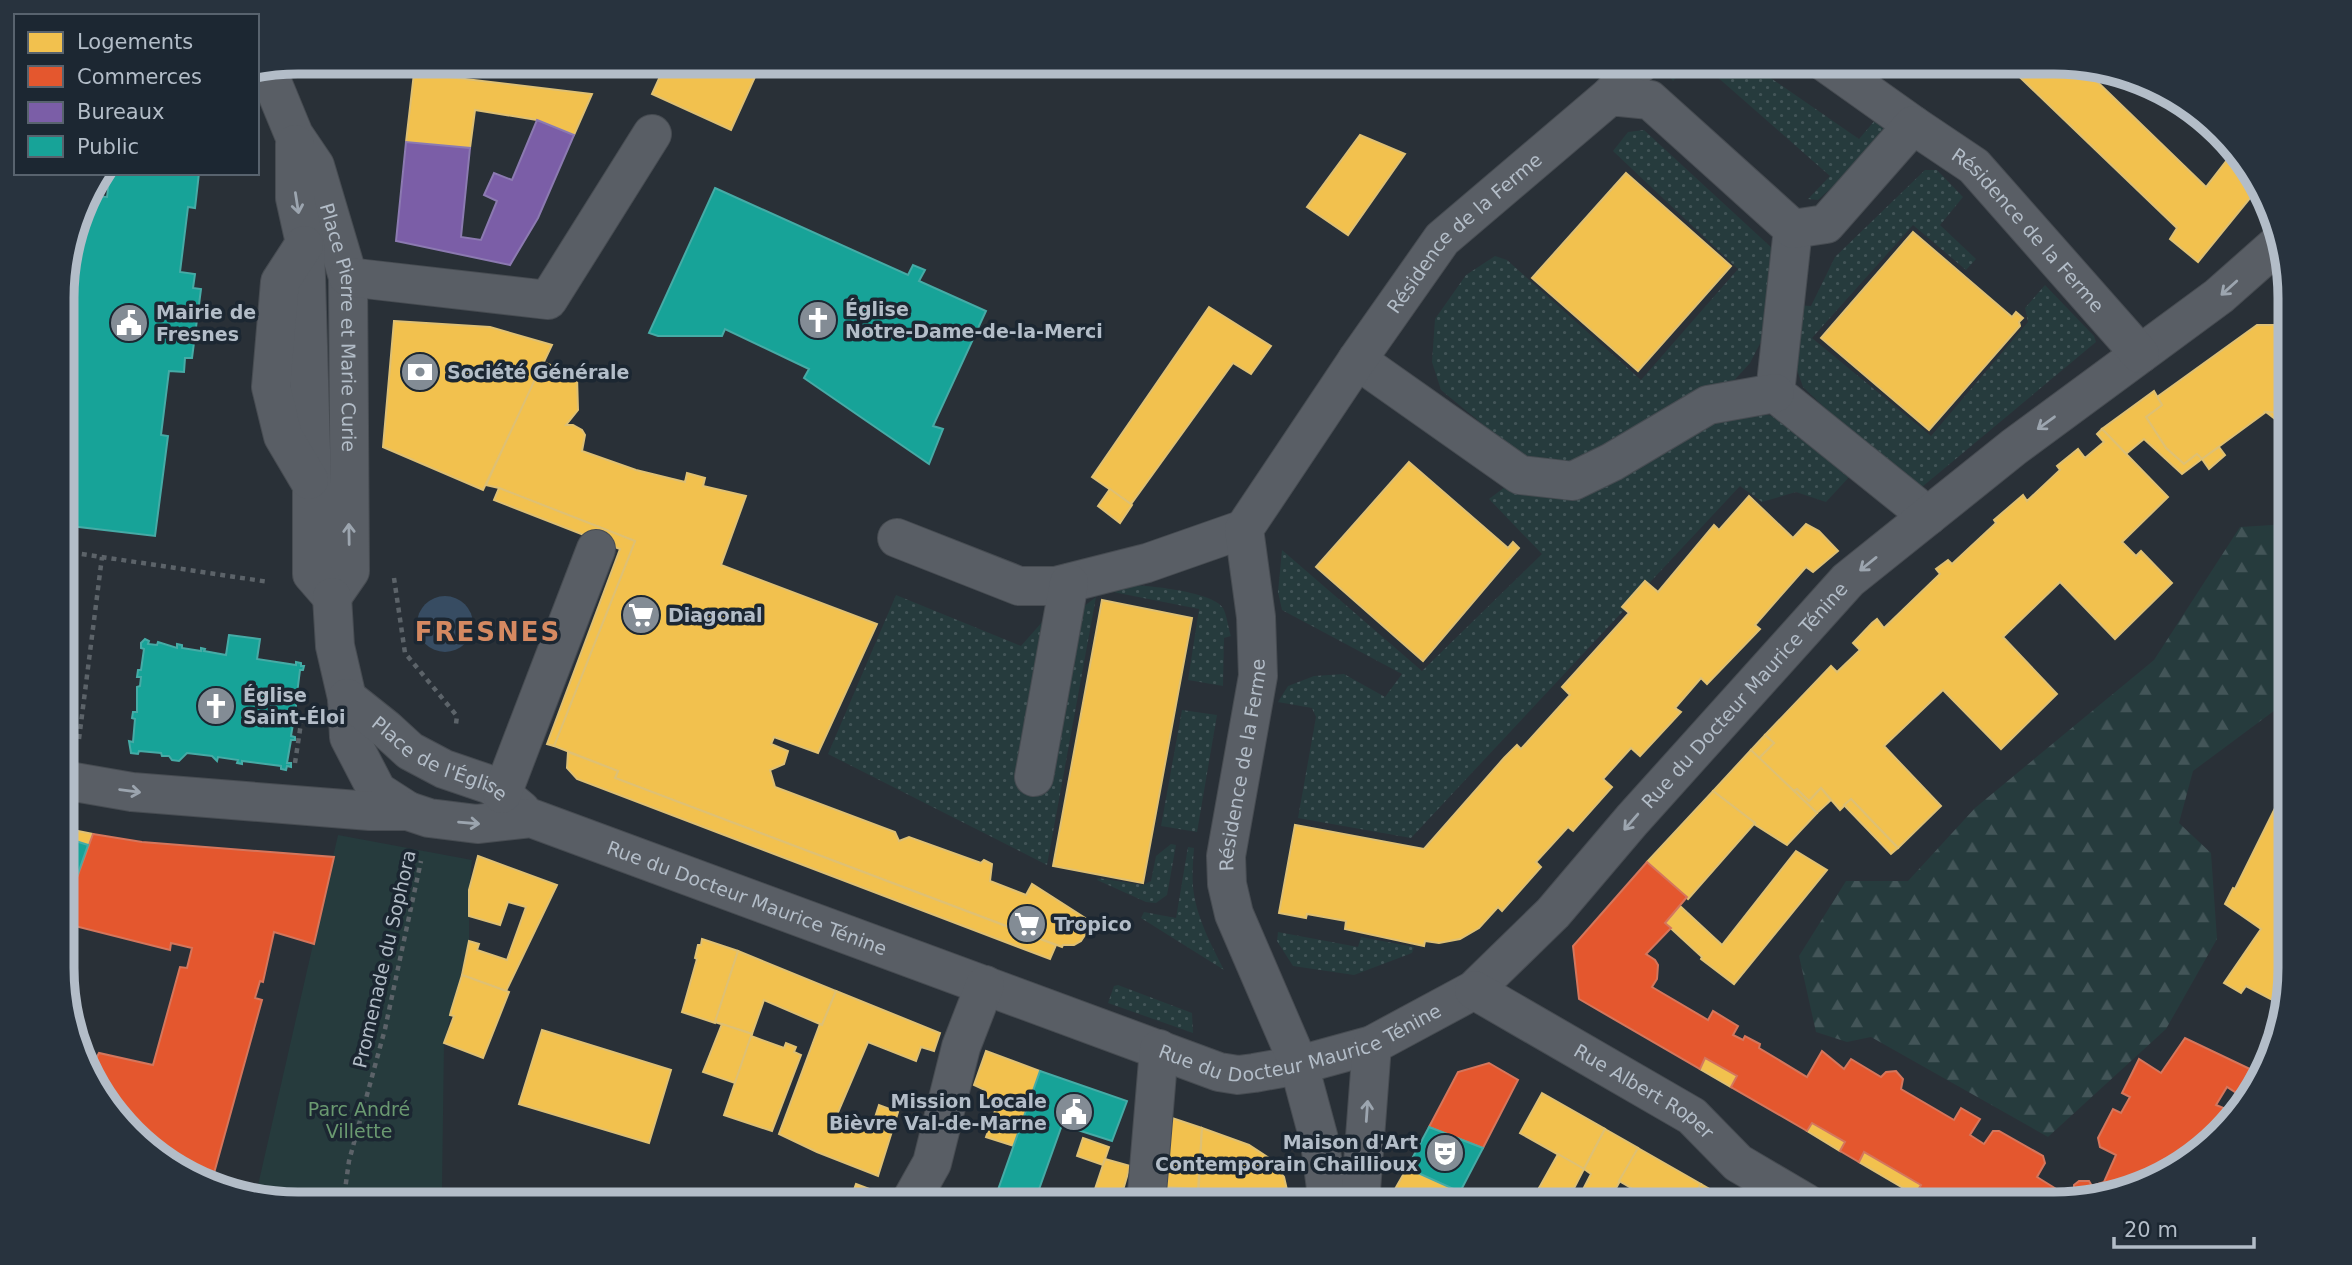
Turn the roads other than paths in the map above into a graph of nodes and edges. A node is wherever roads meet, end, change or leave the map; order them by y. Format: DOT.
graph roads {
  1 [pos="1630,74"];
  2 [pos="1841,74"];
  3 [pos="269,75"];
  4 [pos="1610,96"];
  5 [pos="1913,125"];
  6 [pos="652,134"];
  7 [pos="295,135"];
  8 [pos="1793,229"];
  9 [pos="2273,248"];
  10 [pos="348,277"];
  11 [pos="2140,354"];
  12 [pos="1357,360"];
  13 [pos="1775,393"];
  14 [pos="1928,516"];
  15 [pos="1244,529"];
  16 [pos="897,538"];
  17 [pos="596,550"];
  18 [pos="1069,583"];
  19 [pos="332,597"];
  20 [pos="347,698"];
  21 [pos="386,729"];
  22 [pos="365,770"];
  23 [pos="1034,777"];
  24 [pos="74,781"];
  25 [pos="502,794"];
  26 [pos="319,806"];
  27 [pos="408,811"];
  28 [pos="531,818"];
  29 [pos="985,985"];
  30 [pos="1474,990"];
  31 [pos="1372,1045"];
  32 [pos="1159,1049"];
  33 [pos="1299,1065"];
  34 [pos="1326,1191"];
  35 [pos="1361,1191"];
  36 [pos="1786,1191"];
  37 [pos="916,1192"];
  38 [pos="1147,1192"];
  1 -- 4 [label="street, Résidence de la Ferme"];
  2 -- 5 [label="street, Résidence de la Ferme"];
  3 -- 7 [label="street, Place Pierre et Marie Curie"];
  4 -- 8 [label="street"];
  4 -- 12 [label="street, Résidence de la Ferme"];
  5 -- 8 [label="street"];
  5 -- 11 [label="street, Résidence de la Ferme"];
  6 -- 10 [label="street"];
  7 -- 10 [label="street, Place Pierre et Marie Curie"];
  7 -- 19 [label="street, one-way"];
  8 -- 13 [label="street"];
  9 -- 11 [label="street, Rue du Docteur Maurice Ténine, one-way"];
  19 -- 10 [label="street, Place Pierre et Marie Curie, one-way"];
  11 -- 14 [label="street, Rue du Docteur Maurice Ténine, one-way"];
  12 -- 13 [label="street"];
  12 -- 15 [label="street, Résidence de la Ferme"];
  13 -- 14 [label="street"];
  14 -- 30 [label="street, Rue du Docteur Maurice Ténine, one-way"];
  15 -- 18 [label="street"];
  15 -- 33 [label="street, Résidence de la Ferme"];
  16 -- 18 [label="street"];
  17 -- 25 [label="street"];
  18 -- 23 [label="street"];
  19 -- 20 [label="street, Place de l'Église"];
  20 -- 21 [label="street, Place de l'Église"];
  20 -- 22 [label="street, Place de l'Église"];
  21 -- 22 [label="street"];
  21 -- 25 [label="street, Place de l'Église"];
  22 -- 26 [label="street"];
  22 -- 27 [label="street, Place de l'Église"];
  24 -- 26 [label="street, Rue du Docteur Maurice Ténine, one-way"];
  25 -- 28 [label="street, Place de l'Église"];
  26 -- 27 [label="street, Rue du Docteur Maurice Ténine"];
  27 -- 28 [label="street, Rue du Docteur Maurice Ténine, one-way"];
  28 -- 29 [label="street, Rue du Docteur Maurice Ténine"];
  29 -- 32 [label="street, Rue du Docteur Maurice Ténine"];
  29 -- 37 [label="street"];
  30 -- 31 [label="street, Rue du Docteur Maurice Ténine"];
  30 -- 36 [label="street, Rue Albert Roper"];
  31 -- 33 [label="street, Rue du Docteur Maurice Ténine"];
  35 -- 31 [label="street, one-way"];
  32 -- 33 [label="street, Rue du Docteur Maurice Ténine"];
  32 -- 38 [label="street"];
  33 -- 34 [label="street, Résidence de la Ferme"];
}
